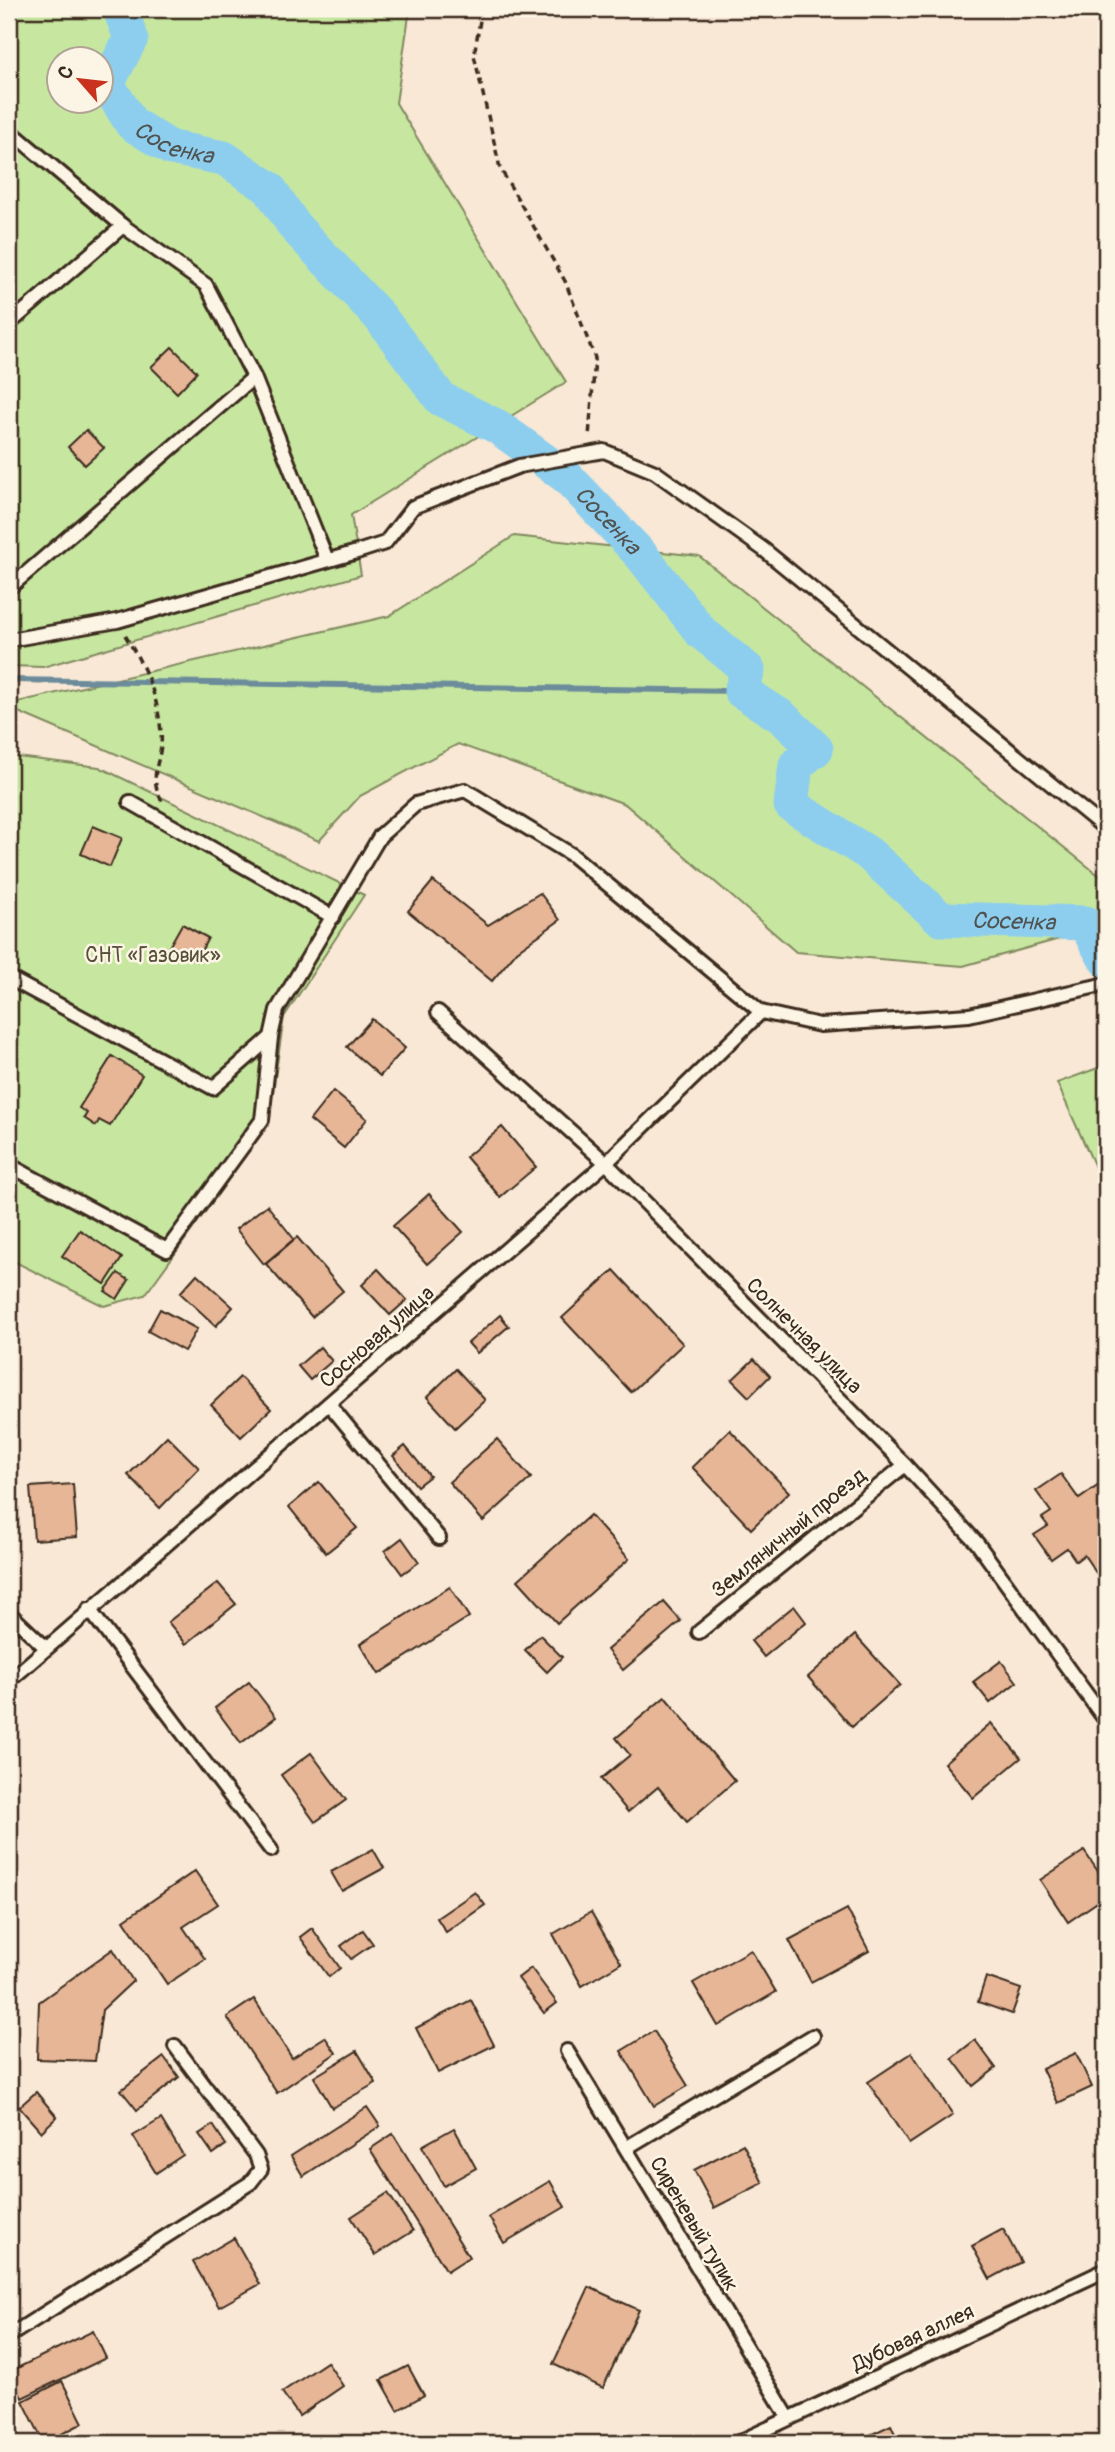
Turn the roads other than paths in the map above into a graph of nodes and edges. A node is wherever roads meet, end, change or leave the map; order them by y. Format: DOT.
graph roads {
  1 [pos="9,130"];
  2 [pos="123,226"];
  3 [pos="9,324"];
  4 [pos="254,377"];
  5 [pos="327,561"];
  6 [pos="9,588"];
  7 [pos="9,640"];
  8 [pos="130,802"];
  9 [pos="1106,830"];
  10 [pos="333,917"];
  11 [pos="9,978"];
  12 [pos="1103,985"];
  13 [pos="438,1012"];
  14 [pos="761,1012"];
  15 [pos="271,1037"];
  16 [pos="606,1163"];
  17 [pos="9,1165"];
  18 [pos="329,1404"];
  19 [pos="905,1465"];
  20 [pos="439,1538"];
  21 [pos="89,1609"];
  22 [pos="9,1613"];
  23 [pos="699,1632"];
  24 [pos="45,1647"];
  25 [pos="9,1681"];
  26 [pos="1106,1721"];
  27 [pos="271,1850"];
  28 [pos="813,2036"];
  29 [pos="175,2046"];
  30 [pos="567,2051"];
  31 [pos="626,2148"];
  32 [pos="1106,2270"];
  33 [pos="9,2336"];
  34 [pos="788,2417"];
  35 [pos="737,2443"];
  1 -- 2 [label="lane"];
  2 -- 3 [label="lane"];
  2 -- 4 [label="lane"];
  4 -- 5 [label="lane"];
  4 -- 6 [label="lane"];
  5 -- 7 [label="lane"];
  5 -- 9 [label="lane"];
  8 -- 10 [label="lane"];
  10 -- 14 [label="lane"];
  10 -- 15 [label="lane"];
  11 -- 15 [label="lane"];
  12 -- 14 [label="lane"];
  13 -- 16 [label="lane, Солнечная улица"];
  14 -- 16 [label="lane, Сосновая улица"];
  15 -- 17 [label="lane"];
  16 -- 18 [label="lane, Сосновая улица"];
  16 -- 19 [label="lane, Солнечная улица"];
  18 -- 20 [label="lane"];
  18 -- 21 [label="lane, Сосновая улица"];
  19 -- 23 [label="lane, Земляничный проезд"];
  19 -- 26 [label="lane, Солнечная улица"];
  21 -- 24 [label="lane, Сосновая улица"];
  21 -- 27 [label="lane"];
  22 -- 24 [label="lane"];
  24 -- 25 [label="lane, Сосновая улица"];
  28 -- 31 [label="lane"];
  29 -- 33 [label="lane"];
  30 -- 31 [label="lane, Сиреневый тупик"];
  31 -- 34 [label="lane, Сиреневый тупик"];
  32 -- 34 [label="lane, Дубовая аллея"];
  34 -- 35 [label="lane, Дубовая аллея"];
}
